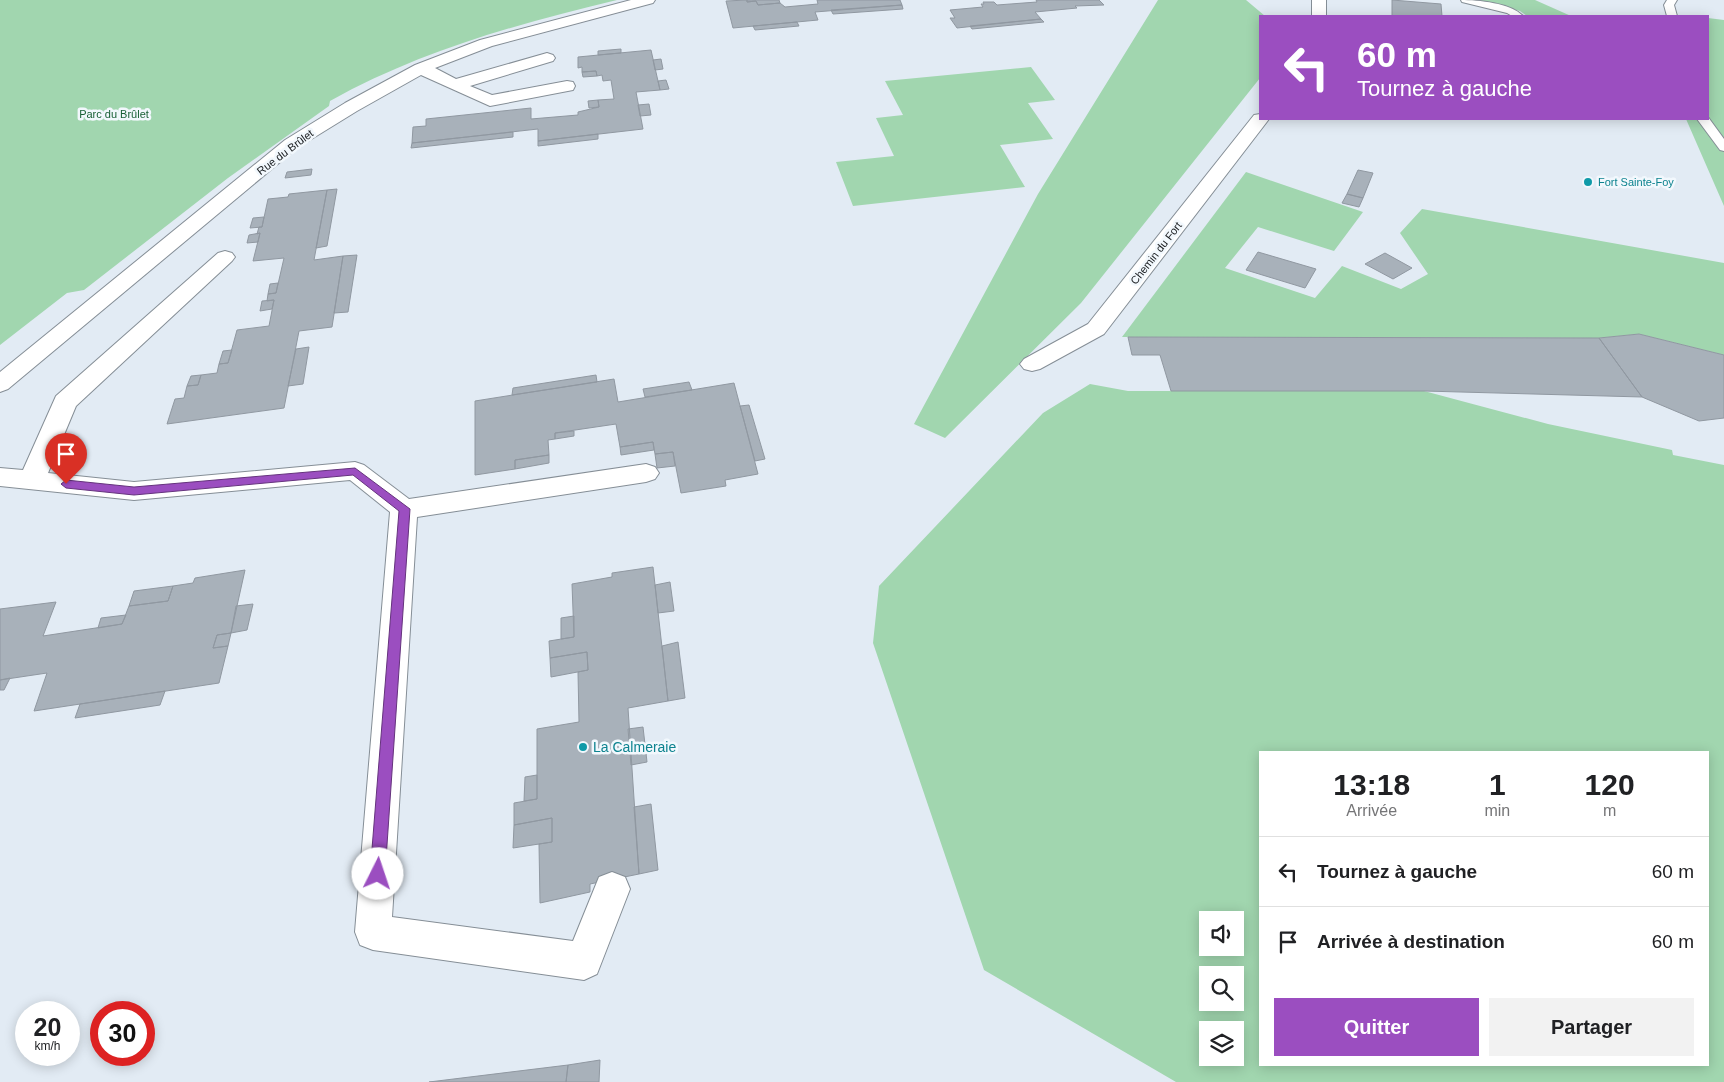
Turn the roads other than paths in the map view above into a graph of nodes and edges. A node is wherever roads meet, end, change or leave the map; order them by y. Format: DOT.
graph roads {
  1 [pos="648,0"];
  2 [pos="1319,0"];
  3 [pos="1466,0"];
  4 [pos="1672,0"];
  5 [pos="1319,15"];
  6 [pos="1517,15"];
  7 [pos="1672,15"];
  8 [pos="547,58"];
  9 [pos="421,68"];
  10 [pos="454,85"];
  11 [pos="567,86"];
  12 [pos="1259,120"];
  13 [pos="1704,120"];
  14 [pos="1724,147"];
  15 [pos="225,257"];
  16 [pos="1032,364"];
  17 [pos="0,384"];
  18 [pos="646,473"];
  19 [pos="0,477"];
  20 [pos="32,480"];
  21 [pos="404,509"];
  22 [pos="612,889"];
  1 -- 9 [label="street, Rue du Brûlet"];
  2 -- 5 [label="street"];
  3 -- 6 [label="lane"];
  4 -- 7 [label="lane"];
  8 -- 10 [label="street"];
  9 -- 10 [label="street"];
  9 -- 17 [label="street, Rue du Brûlet"];
  10 -- 11 [label="street"];
  12 -- 16 [label="street, Chemin du Fort"];
  13 -- 14 [label="lane"];
  15 -- 20 [label="street"];
  18 -- 21 [label="street"];
  19 -- 20 [label="street"];
  20 -- 21 [label="street"];
  21 -- 22 [label="street"];
}
